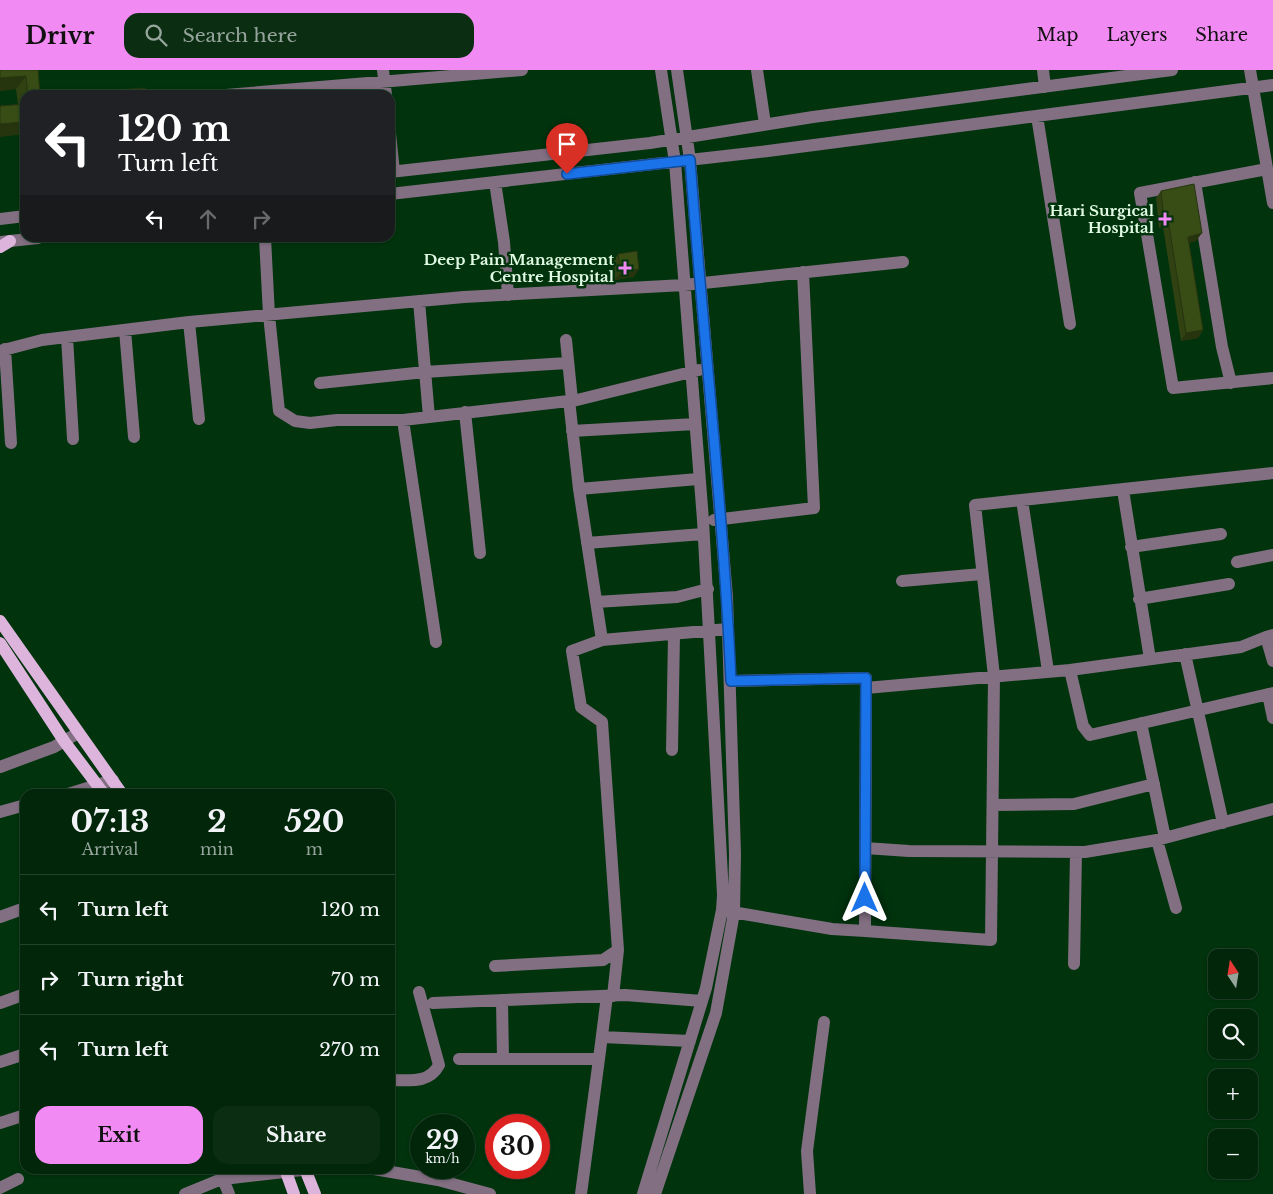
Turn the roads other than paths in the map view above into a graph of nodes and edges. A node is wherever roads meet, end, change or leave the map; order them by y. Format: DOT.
graph roads {
  1 [pos="522,70"];
  2 [pos="661,70"];
  3 [pos="677,70"];
  4 [pos="757,70"];
  5 [pos="1043,70"];
  6 [pos="1172,70"];
  7 [pos="1250,70"];
  8 [pos="384,83"];
  9 [pos="1273,85"];
  10 [pos="1045,86"];
  11 [pos="1252,88"];
  12 [pos="292,90"];
  13 [pos="1037,116"];
  14 [pos="765,124"];
  15 [pos="686,136"];
  16 [pos="670,139"];
  17 [pos="690,160"];
  18 [pos="675,162"];
  19 [pos="1267,169"];
  20 [pos="395,172"];
  21 [pos="495,182"];
  22 [pos="1195,182"];
  23 [pos="395,193"];
  24 [pos="1273,203"];
  25 [pos="20,217"];
  26 [pos="0,219"];
  27 [pos="20,241"];
  28 [pos="265,242"];
  29 [pos="3,244"];
  30 [pos="903,262"];
  31 [pos="803,272"];
  32 [pos="699,283"];
  33 [pos="684,285"];
  34 [pos="508,295"];
  35 [pos="419,301"];
  36 [pos="269,315"];
  37 [pos="189,322"];
  38 [pos="1070,324"];
  39 [pos="125,330"];
  40 [pos="67,337"];
  41 [pos="566,340"];
  42 [pos="3,350"];
  43 [pos="567,363"];
  44 [pos="706,369"];
  45 [pos="425,372"];
  46 [pos="691,372"];
  47 [pos="1273,378"];
  48 [pos="320,383"];
  49 [pos="1231,383"];
  50 [pos="570,400"];
  51 [pos="465,412"];
  52 [pos="428,417"];
  53 [pos="199,418"];
  54 [pos="403,420"];
  55 [pos="695,424"];
  56 [pos="572,431"];
  57 [pos="134,437"];
  58 [pos="72,438"];
  59 [pos="11,443"];
  60 [pos="1273,473"];
  61 [pos="698,479"];
  62 [pos="579,489"];
  63 [pos="1123,490"];
  64 [pos="1022,500"];
  65 [pos="703,520"];
  66 [pos="722,520"];
  67 [pos="703,534"];
  68 [pos="1221,534"];
  69 [pos="587,543"];
  70 [pos="1131,547"];
  71 [pos="480,553"];
  72 [pos="1273,555"];
  73 [pos="1237,562"];
  74 [pos="982,574"];
  75 [pos="902,581"];
  76 [pos="1229,584"];
  77 [pos="708,590"];
  78 [pos="1139,599"];
  79 [pos="596,602"];
  80 [pos="0,621"];
  81 [pos="728,629"];
  82 [pos="710,631"];
  83 [pos="674,635"];
  84 [pos="1269,636"];
  85 [pos="602,640"];
  86 [pos="436,642"];
  87 [pos="0,643"];
  88 [pos="1185,654"];
  89 [pos="1150,659"];
  90 [pos="1273,661"];
  91 [pos="1070,670"];
  92 [pos="1048,671"];
  93 [pos="994,676"];
  94 [pos="731,681"];
  95 [pos="866,688"];
  96 [pos="1270,694"];
  97 [pos="1199,710"];
  98 [pos="1273,718"];
  99 [pos="1141,723"];
  100 [pos="78,733"];
  101 [pos="64,742"];
  102 [pos="672,750"];
  103 [pos="0,767"];
  104 [pos="113,780"];
  105 [pos="1154,784"];
  106 [pos="100,789"];
  107 [pos="102,789"];
  108 [pos="119,789"];
  109 [pos="994,805"];
  110 [pos="20,806"];
  111 [pos="1273,809"];
  112 [pos="0,812"];
  113 [pos="1223,823"];
  114 [pos="1161,839"];
  115 [pos="865,848"];
  116 [pos="993,850"];
  117 [pos="1076,852"];
  118 [pos="1176,908"];
  119 [pos="20,910"];
  120 [pos="728,912"];
  121 [pos="0,917"];
  122 [pos="865,931"];
  123 [pos="618,950"];
  124 [pos="1074,964"];
  125 [pos="494,966"];
  126 [pos="419,992"];
  127 [pos="20,996"];
  128 [pos="610,996"];
  129 [pos="502,1000"];
  130 [pos="702,1001"];
  131 [pos="0,1003"];
  132 [pos="433,1003"];
  133 [pos="824,1022"];
  134 [pos="602,1037"];
  135 [pos="690,1042"];
  136 [pos="20,1056"];
  137 [pos="459,1059"];
  138 [pos="504,1059"];
  139 [pos="599,1059"];
  140 [pos="0,1062"];
  141 [pos="395,1080"];
  142 [pos="20,1116"];
  143 [pos="0,1123"];
  144 [pos="395,1173"];
  145 [pos="234,1174"];
  146 [pos="264,1174"];
  147 [pos="286,1174"];
  148 [pos="309,1174"];
  149 [pos="18,1178"];
  150 [pos="223,1180"];
  151 [pos="0,1188"];
  152 [pos="185,1194"];
  153 [pos="229,1194"];
  154 [pos="294,1194"];
  155 [pos="315,1194"];
  156 [pos="490,1194"];
  157 [pos="581,1194"];
  158 [pos="643,1194"];
  159 [pos="655,1194"];
  160 [pos="810,1194"];
  1 -- 8 [label="street"];
  2 -- 16 [label="street"];
  3 -- 15 [label="street"];
  4 -- 14 [label="street"];
  5 -- 10 [label="street"];
  6 -- 10 [label="street"];
  7 -- 11 [label="street"];
  8 -- 12 [label="street"];
  9 -- 11 [label="street"];
  10 -- 14 [label="street"];
  11 -- 13 [label="street"];
  11 -- 19 [label="street"];
  13 -- 17 [label="street"];
  13 -- 38 [label="street"];
  14 -- 15 [label="street"];
  15 -- 16 [label="street"];
  15 -- 17 [label="street"];
  16 -- 18 [label="street"];
  16 -- 20 [label="street"];
  17 -- 18 [label="street"];
  17 -- 32 [label="street"];
  18 -- 21 [label="street"];
  18 -- 33 [label="street"];
  19 -- 22 [label="street"];
  19 -- 24 [label="street"];
  21 -- 23 [label="street"];
  21 -- 34 [label="street"];
  22 -- 49 [label="street"];
  22 -- 49 [label="street"];
  25 -- 26 [label="street"];
  27 -- 29 [label="street"];
  28 -- 36 [label="street"];
  30 -- 31 [label="street"];
  31 -- 32 [label="street"];
  31 -- 66 [label="street"];
  32 -- 33 [label="street"];
  32 -- 44 [label="street"];
  33 -- 34 [label="street"];
  33 -- 46 [label="street"];
  34 -- 35 [label="street"];
  35 -- 36 [label="street"];
  35 -- 45 [label="street"];
  36 -- 37 [label="street"];
  36 -- 54 [label="street"];
  37 -- 39 [label="street"];
  37 -- 53 [label="street"];
  39 -- 40 [label="street"];
  39 -- 57 [label="street"];
  40 -- 42 [label="street"];
  40 -- 58 [label="street"];
  41 -- 43 [label="street"];
  42 -- 59 [label="street"];
  43 -- 45 [label="street"];
  43 -- 50 [label="street"];
  44 -- 46 [label="street"];
  44 -- 66 [label="street"];
  45 -- 48 [label="street"];
  45 -- 52 [label="street"];
  46 -- 50 [label="street"];
  46 -- 55 [label="street"];
  47 -- 49 [label="street"];
  50 -- 51 [label="street"];
  50 -- 56 [label="street"];
  51 -- 52 [label="street"];
  51 -- 71 [label="street"];
  52 -- 54 [label="street"];
  54 -- 86 [label="street"];
  55 -- 56 [label="street"];
  55 -- 61 [label="street"];
  56 -- 62 [label="street"];
  60 -- 63 [label="street"];
  61 -- 62 [label="street"];
  61 -- 65 [label="street"];
  62 -- 69 [label="street"];
  63 -- 64 [label="street"];
  63 -- 70 [label="street"];
  64 -- 74 [label="street"];
  64 -- 92 [label="street"];
  65 -- 66 [label="street"];
  65 -- 67 [label="street"];
  66 -- 81 [label="street"];
  67 -- 69 [label="street"];
  67 -- 77 [label="street"];
  68 -- 70 [label="street"];
  69 -- 79 [label="street"];
  70 -- 78 [label="street"];
  72 -- 73 [label="street"];
  74 -- 75 [label="street"];
  74 -- 93 [label="street"];
  76 -- 78 [label="street"];
  77 -- 79 [label="street"];
  77 -- 82 [label="street"];
  78 -- 89 [label="street"];
  79 -- 85 [label="street"];
  80 -- 100 [label="main road"];
  81 -- 82 [label="street"];
  81 -- 94 [label="street"];
  82 -- 83 [label="street"];
  82 -- 120 [label="street"];
  83 -- 85 [label="street"];
  83 -- 102 [label="street"];
  84 -- 88 [label="street"];
  84 -- 90 [label="street"];
  85 -- 123 [label="street"];
  87 -- 101 [label="main road"];
  88 -- 89 [label="street"];
  88 -- 97 [label="street"];
  89 -- 91 [label="street"];
  91 -- 92 [label="street"];
  91 -- 99 [label="street"];
  92 -- 93 [label="street"];
  93 -- 95 [label="street"];
  93 -- 109 [label="street"];
  94 -- 95 [label="street"];
  94 -- 120 [label="street"];
  95 -- 115 [label="street"];
  96 -- 97 [label="street"];
  96 -- 98 [label="street"];
  97 -- 99 [label="street"];
  97 -- 113 [label="street"];
  99 -- 105 [label="street"];
  100 -- 101 [label="street"];
  100 -- 104 [label="main road"];
  101 -- 103 [label="street"];
  101 -- 106 [label="main road"];
  104 -- 107 [label="street"];
  104 -- 108 [label="main road"];
  105 -- 109 [label="street"];
  105 -- 114 [label="street"];
  109 -- 116 [label="street"];
  110 -- 112 [label="street"];
  111 -- 113 [label="street"];
  113 -- 114 [label="street"];
  114 -- 117 [label="street"];
  114 -- 118 [label="street"];
  115 -- 116 [label="street"];
  115 -- 122 [label="street"];
  116 -- 117 [label="street"];
  116 -- 122 [label="street"];
  117 -- 124 [label="street"];
  119 -- 121 [label="street"];
  120 -- 122 [label="street"];
  120 -- 130 [label="street"];
  120 -- 159 [label="street"];
  123 -- 125 [label="street"];
  123 -- 128 [label="street"];
  126 -- 141 [label="street"];
  127 -- 131 [label="street"];
  128 -- 129 [label="street"];
  128 -- 130 [label="street"];
  128 -- 134 [label="street"];
  129 -- 132 [label="street"];
  129 -- 138 [label="street"];
  130 -- 135 [label="street"];
  133 -- 160 [label="street"];
  134 -- 135 [label="street"];
  134 -- 139 [label="street"];
  135 -- 158 [label="street"];
  136 -- 140 [label="street"];
  137 -- 138 [label="street"];
  138 -- 139 [label="street"];
  139 -- 157 [label="street"];
  142 -- 143 [label="street"];
  144 -- 156 [label="street"];
  145 -- 150 [label="street"];
  146 -- 150 [label="street"];
  147 -- 154 [label="main road"];
  148 -- 155 [label="main road"];
  149 -- 151 [label="street"];
  150 -- 152 [label="street"];
  150 -- 153 [label="street"];
}
